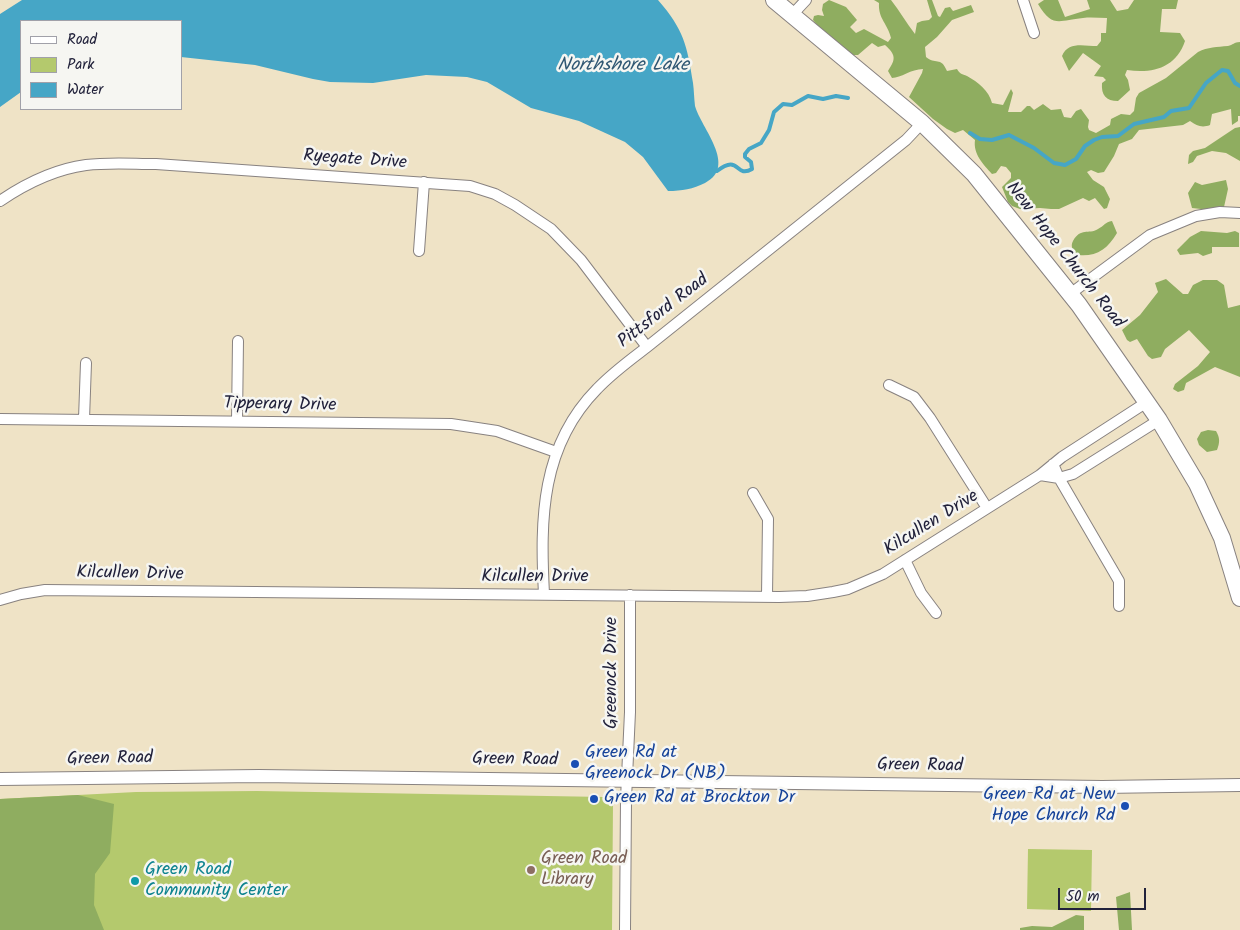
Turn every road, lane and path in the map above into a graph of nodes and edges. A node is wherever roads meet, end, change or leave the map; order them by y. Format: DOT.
graph roads {
  1 [pos="774,0"];
  2 [pos="806,0"];
  3 [pos="1023,0"];
  4 [pos="792,15"];
  5 [pos="1034,33"];
  6 [pos="922,123"];
  7 [pos="424,182"];
  8 [pos="0,201"];
  9 [pos="1240,213"];
  10 [pos="419,251"];
  11 [pos="1070,294"];
  12 [pos="238,341"];
  13 [pos="648,347"];
  14 [pos="86,363"];
  15 [pos="889,385"];
  16 [pos="1147,402"];
  17 [pos="0,419"];
  18 [pos="84,419"];
  19 [pos="1159,420"];
  20 [pos="237,421"];
  21 [pos="556,452"];
  22 [pos="1053,464"];
  23 [pos="1040,476"];
  24 [pos="1059,478"];
  25 [pos="753,493"];
  26 [pos="987,508"];
  27 [pos="905,560"];
  28 [pos="544,594"];
  29 [pos="630,595"];
  30 [pos="767,596"];
  31 [pos="1240,598"];
  32 [pos="0,600"];
  33 [pos="1119,606"];
  34 [pos="936,613"];
  35 [pos="0,779"];
  36 [pos="627,781"];
  37 [pos="1240,785"];
  38 [pos="625,930"];
  1 -- 4 [label="main road, New Hope Church Road"];
  2 -- 4 [label="street"];
  3 -- 5 [label="street"];
  4 -- 6 [label="main road, New Hope Church Road"];
  6 -- 11 [label="main road, New Hope Church Road"];
  6 -- 13 [label="street, Pittsford Road"];
  7 -- 8 [label="street, Ryegate Drive"];
  7 -- 10 [label="street"];
  7 -- 13 [label="street, Ryegate Drive"];
  9 -- 11 [label="street"];
  11 -- 16 [label="main road, New Hope Church Road"];
  12 -- 20 [label="street"];
  13 -- 21 [label="street, Pittsford Road"];
  14 -- 18 [label="street"];
  15 -- 26 [label="street"];
  16 -- 19 [label="main road, New Hope Church Road"];
  16 -- 22 [label="street, Kilcullen Drive"];
  17 -- 18 [label="street, Tipperary Drive"];
  18 -- 20 [label="street, Tipperary Drive"];
  19 -- 24 [label="street"];
  19 -- 31 [label="main road, New Hope Church Road"];
  20 -- 21 [label="street, Tipperary Drive"];
  21 -- 28 [label="street, Pittsford Road"];
  22 -- 23 [label="street, Kilcullen Drive"];
  22 -- 24 [label="street"];
  23 -- 24 [label="street"];
  23 -- 26 [label="street, Kilcullen Drive"];
  24 -- 33 [label="street"];
  25 -- 30 [label="street"];
  26 -- 27 [label="street, Kilcullen Drive"];
  27 -- 30 [label="street, Kilcullen Drive"];
  27 -- 34 [label="street"];
  28 -- 29 [label="street, Kilcullen Drive"];
  28 -- 32 [label="street, Kilcullen Drive"];
  29 -- 30 [label="street, Kilcullen Drive"];
  29 -- 36 [label="street, Greenock Drive"];
  35 -- 36 [label="street, Green Road"];
  36 -- 37 [label="street, Green Road"];
  36 -- 38 [label="street, Greenock Drive"];
}
